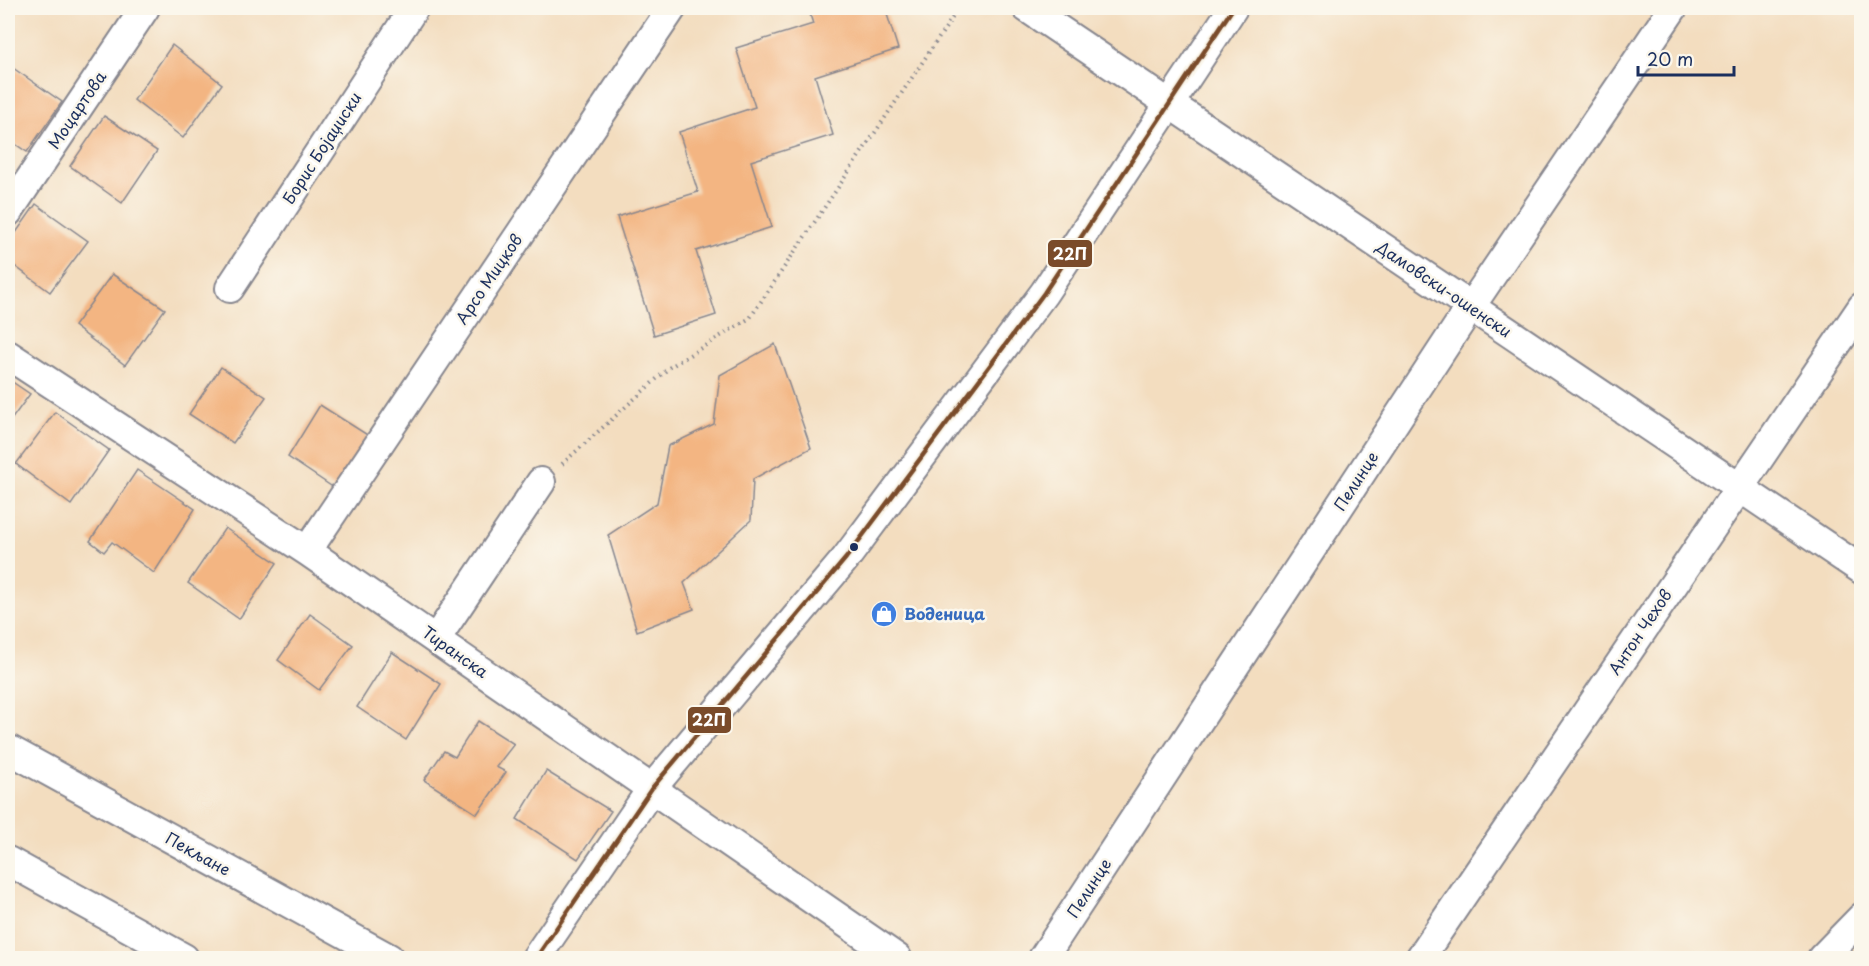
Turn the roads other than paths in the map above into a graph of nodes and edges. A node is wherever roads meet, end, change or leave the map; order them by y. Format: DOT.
graph roads {
  1 [pos="145,8"];
  2 [pos="414,8"];
  3 [pos="672,8"];
  4 [pos="1028,8"];
  5 [pos="1233,8"];
  6 [pos="1673,8"];
  7 [pos="1168,105"];
  8 [pos="8,212"];
  9 [pos="230,288"];
  10 [pos="1470,306"];
  11 [pos="1862,308"];
  12 [pos="8,355"];
  13 [pos="541,482"];
  14 [pos="1737,489"];
  15 [pos="307,551"];
  16 [pos="1862,570"];
  17 [pos="436,639"];
  18 [pos="8,749"];
  19 [pos="652,788"];
  20 [pos="8,861"];
  21 [pos="1862,917"];
  22 [pos="184,958"];
  23 [pos="389,958"];
  24 [pos="536,958"];
  25 [pos="897,958"];
  26 [pos="1043,958"];
  27 [pos="1420,958"];
  28 [pos="1822,958"];
  1 -- 8 [label="street, Моцартова"];
  2 -- 9 [label="street, Борис Бојаџиски"];
  3 -- 15 [label="street, Арсо Мицков"];
  4 -- 7 [label="street, Дамовски-ошенски"];
  5 -- 7 [label="street"];
  6 -- 10 [label="street, Пелинце"];
  7 -- 10 [label="street, Дамовски-ошенски"];
  7 -- 19 [label="street"];
  10 -- 14 [label="street, Дамовски-ошенски"];
  10 -- 26 [label="street, Пелинце"];
  11 -- 14 [label="street, Антон Чехов"];
  12 -- 15 [label="street, Тиранска"];
  13 -- 17 [label="street"];
  14 -- 16 [label="street, Дамовски-ошенски"];
  14 -- 27 [label="street, Антон Чехов"];
  15 -- 17 [label="street, Тиранска"];
  17 -- 19 [label="street, Тиранска"];
  18 -- 23 [label="street, Пекљане"];
  19 -- 24 [label="street"];
  19 -- 25 [label="street, Тиранска"];
  20 -- 22 [label="street"];
  21 -- 28 [label="street"];
}
